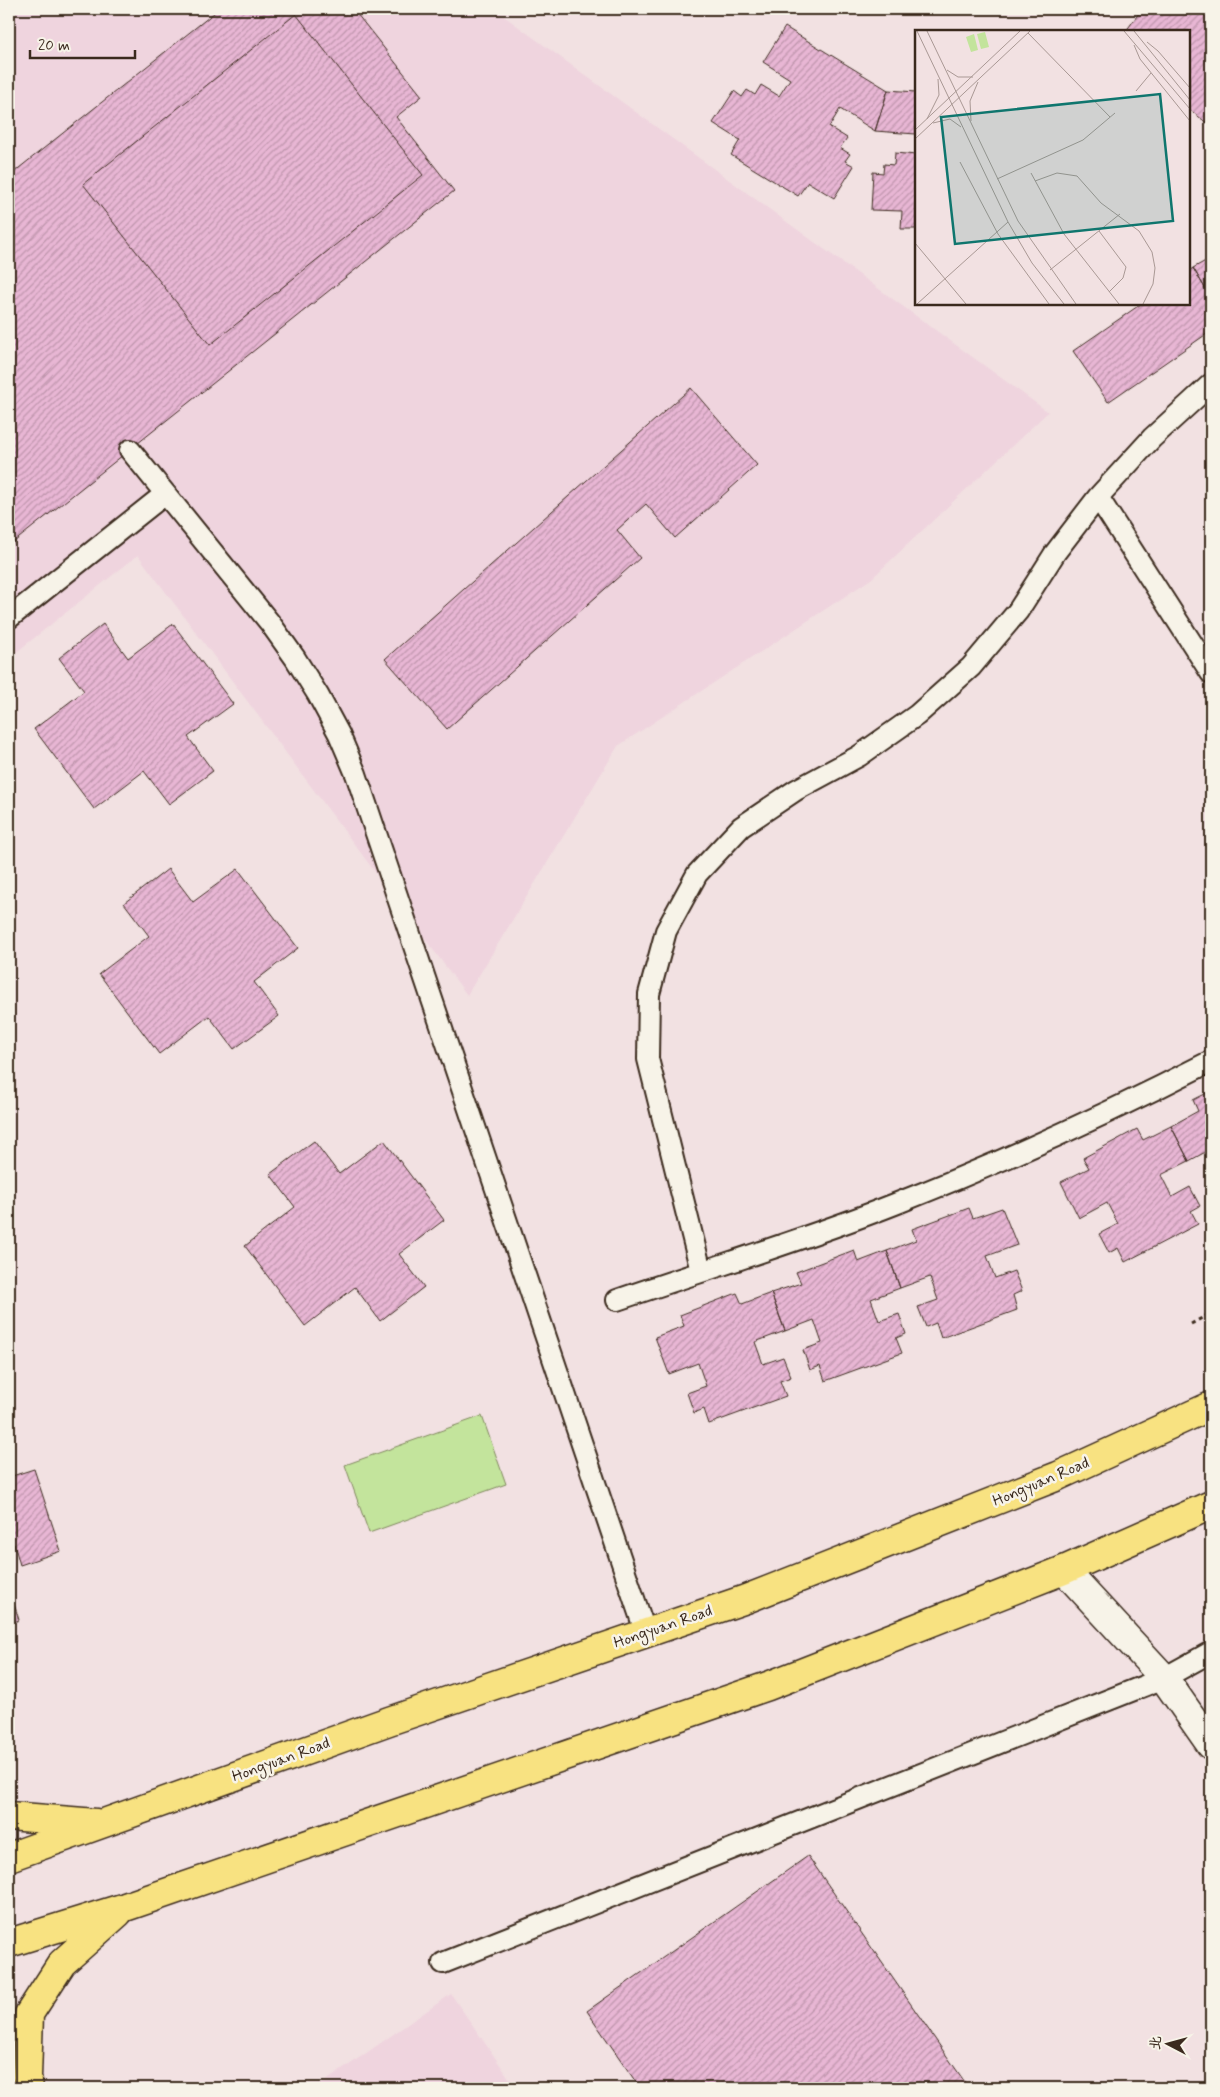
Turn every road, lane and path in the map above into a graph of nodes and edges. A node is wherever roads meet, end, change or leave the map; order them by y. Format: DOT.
graph roads {
  1 [pos="1211,384"];
  2 [pos="130,450"];
  3 [pos="165,494"];
  4 [pos="1098,497"];
  5 [pos="9,618"];
  6 [pos="1211,673"];
  7 [pos="1211,1061"];
  8 [pos="701,1271"];
  9 [pos="617,1300"];
  10 [pos="1211,1313"];
  11 [pos="1191,1324"];
  12 [pos="1211,1406"];
  13 [pos="1211,1505"];
  14 [pos="1064,1570"];
  15 [pos="646,1634"];
  16 [pos="1211,1652"];
  17 [pos="1164,1678"];
  18 [pos="1211,1745"];
  19 [pos="9,1816"];
  20 [pos="105,1824"];
  21 [pos="9,1857"];
  22 [pos="125,1907"];
  23 [pos="9,1942"];
  24 [pos="443,1963"];
  25 [pos="29,2088"];
  1 -- 4 [label="lane"];
  2 -- 3 [label="lane"];
  3 -- 5 [label="lane"];
  3 -- 15 [label="lane"];
  4 -- 6 [label="lane"];
  4 -- 8 [label="lane"];
  7 -- 8 [label="lane"];
  8 -- 9 [label="lane"];
  10 -- 11 [label="path"];
  12 -- 15 [label="highway, Hongyuan Road"];
  13 -- 14 [label="highway"];
  14 -- 17 [label="street"];
  14 -- 22 [label="highway"];
  15 -- 20 [label="highway, Hongyuan Road"];
  16 -- 17 [label="lane"];
  17 -- 18 [label="street"];
  17 -- 24 [label="lane"];
  19 -- 20 [label="highway"];
  20 -- 21 [label="highway, Hongyuan Road"];
  22 -- 23 [label="highway"];
  22 -- 25 [label="highway"];
}
